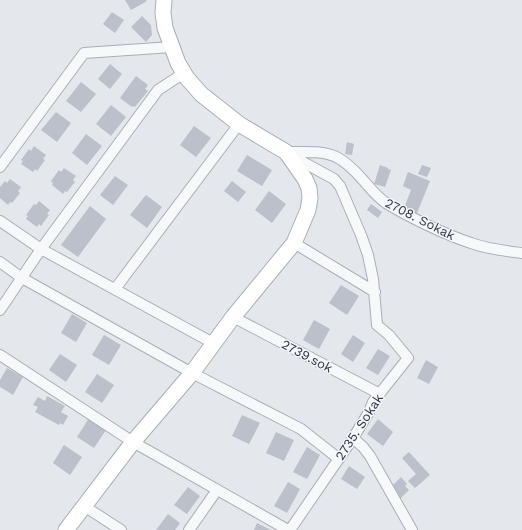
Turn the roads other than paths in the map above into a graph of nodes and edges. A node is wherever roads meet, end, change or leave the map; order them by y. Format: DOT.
graph roads {
  1 [pos="164,0"];
  2 [pos="172,47"];
  3 [pos="184,73"];
  4 [pos="239,124"];
  5 [pos="286,152"];
  6 [pos="0,167"];
  7 [pos="0,221"];
  8 [pos="294,244"];
  9 [pos="41,249"];
  10 [pos="522,253"];
  11 [pos="0,262"];
  12 [pos="22,278"];
  13 [pos="115,290"];
  14 [pos="375,292"];
  15 [pos="0,310"];
  16 [pos="233,317"];
  17 [pos="213,343"];
  18 [pos="0,355"];
  19 [pos="192,372"];
  20 [pos="380,394"];
  21 [pos="353,438"];
  22 [pos="133,442"];
  23 [pos="339,459"];
  24 [pos="217,490"];
  25 [pos="84,506"];
  26 [pos="66,530"];
  27 [pos="121,530"];
  28 [pos="189,530"];
  29 [pos="289,530"];
  30 [pos="412,530"];
  1 -- 2 [label="street"];
  2 -- 3 [label="street"];
  2 -- 6 [label="street"];
  3 -- 4 [label="street"];
  3 -- 9 [label="street"];
  4 -- 5 [label="street"];
  4 -- 13 [label="street"];
  5 -- 8 [label="street"];
  5 -- 10 [label="street, 2708. Sokak"];
  5 -- 14 [label="street, 2735. Sokak"];
  7 -- 9 [label="street"];
  8 -- 14 [label="street"];
  8 -- 16 [label="street"];
  9 -- 12 [label="street"];
  9 -- 13 [label="street"];
  11 -- 12 [label="street"];
  12 -- 15 [label="street"];
  12 -- 19 [label="street"];
  13 -- 17 [label="street"];
  14 -- 20 [label="street, 2735. Sokak"];
  16 -- 17 [label="street"];
  16 -- 20 [label="street, 2739.sok"];
  17 -- 19 [label="street"];
  18 -- 22 [label="street"];
  19 -- 22 [label="street"];
  19 -- 23 [label="street"];
  20 -- 21 [label="street, 2735. Sokak"];
  21 -- 23 [label="street, 2735. Sokak"];
  21 -- 30 [label="street"];
  22 -- 24 [label="street"];
  22 -- 25 [label="street"];
  23 -- 29 [label="street, 2735. Sokak"];
  24 -- 28 [label="street"];
  24 -- 29 [label="street"];
  25 -- 26 [label="street"];
  25 -- 27 [label="street"];
}
